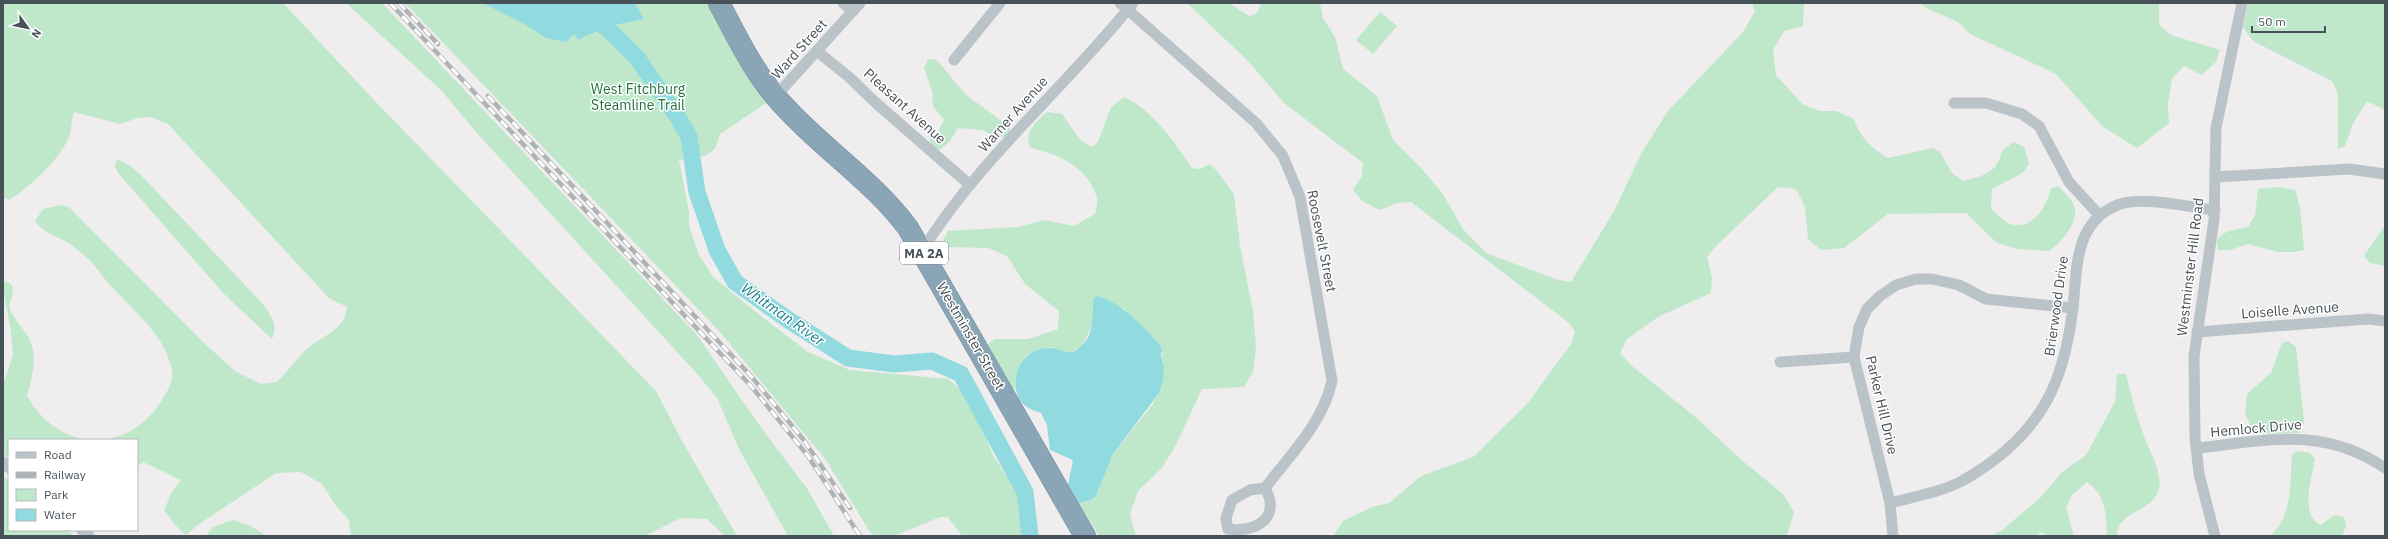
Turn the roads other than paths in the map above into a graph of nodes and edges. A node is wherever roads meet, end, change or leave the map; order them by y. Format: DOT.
graph roads {
  1 [pos="719,3"];
  2 [pos="843,3"];
  3 [pos="1000,3"];
  4 [pos="2242,3"];
  5 [pos="1127,5"];
  6 [pos="856,7"];
  7 [pos="818,52"];
  8 [pos="954,60"];
  9 [pos="776,97"];
  10 [pos="1954,104"];
  11 [pos="2385,174"];
  12 [pos="2215,176"];
  13 [pos="970,185"];
  14 [pos="2214,210"];
  15 [pos="2099,215"];
  16 [pos="922,251"];
  17 [pos="2073,308"];
  18 [pos="2385,320"];
  19 [pos="2197,332"];
  20 [pos="1854,357"];
  21 [pos="1780,362"];
  22 [pos="2196,448"];
  23 [pos="2385,468"];
  24 [pos="1265,488"];
  25 [pos="1890,503"];
  26 [pos="1224,532"];
  27 [pos="1085,536"];
  28 [pos="1893,536"];
  29 [pos="2215,536"];
  1 -- 9 [label="highway, Westminster Street / MA 2A"];
  2 -- 6 [label="street"];
  3 -- 8 [label="street"];
  4 -- 12 [label="street, Westminster Hill Road"];
  5 -- 13 [label="street, Warner Avenue"];
  5 -- 24 [label="street, Roosevelt Street"];
  6 -- 7 [label="street, Ward Street"];
  7 -- 9 [label="street, Ward Street"];
  7 -- 13 [label="street, Pleasant Avenue"];
  9 -- 16 [label="highway, Westminster Street / MA 2A"];
  10 -- 15 [label="street"];
  11 -- 12 [label="street"];
  12 -- 14 [label="street, Westminster Hill Road"];
  13 -- 16 [label="street, Warner Avenue"];
  14 -- 15 [label="street, Brierwood Drive"];
  14 -- 19 [label="street, Westminster Hill Road"];
  15 -- 17 [label="street, Brierwood Drive"];
  16 -- 27 [label="highway, Westminster Street / MA 2A"];
  17 -- 20 [label="street, Parker Hill Drive"];
  17 -- 25 [label="street, Brierwood Drive"];
  18 -- 19 [label="street, Loiselle Avenue"];
  19 -- 22 [label="street, Westminster Hill Road"];
  20 -- 21 [label="street"];
  20 -- 25 [label="street, Parker Hill Drive"];
  22 -- 23 [label="street, Hemlock Drive"];
  22 -- 29 [label="street, Westminster Hill Road"];
  24 -- 26 [label="street"];
  24 -- 26 [label="street"];
  25 -- 28 [label="street, Parker Hill Drive"];
}
